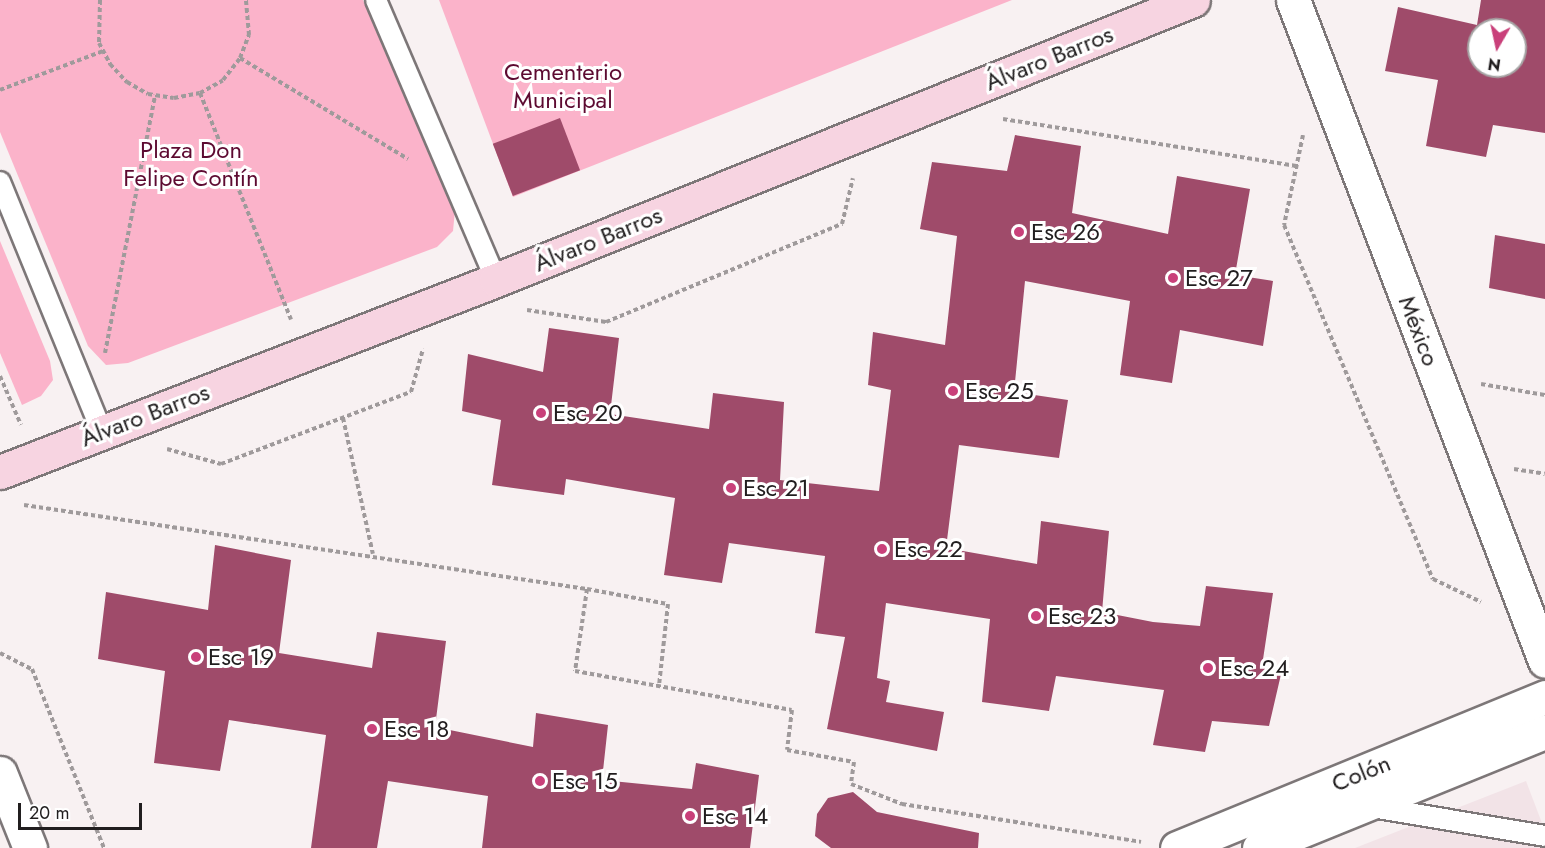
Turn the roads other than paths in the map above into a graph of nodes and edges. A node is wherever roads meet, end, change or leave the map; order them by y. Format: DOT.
graph roads {
  1 [pos="376,0"];
  2 [pos="1194,0"];
  3 [pos="1293,0"];
  4 [pos="0,182"];
  5 [pos="496,280"];
  6 [pos="98,422"];
  7 [pos="0,472"];
  8 [pos="1545,661"];
  9 [pos="1545,697"];
  10 [pos="1545,732"];
  11 [pos="0,773"];
  12 [pos="1363,806"];
  13 [pos="1545,836"];
  14 [pos="30,848"];
  15 [pos="1177,848"];
  16 [pos="1259,848"];
  1 -- 5 [label="lane"];
  2 -- 5 [label="main road, Álvaro Barros"];
  3 -- 8 [label="street, México"];
  4 -- 6 [label="lane"];
  5 -- 6 [label="main road, Álvaro Barros"];
  6 -- 7 [label="main road, Álvaro Barros"];
  9 -- 15 [label="street, Colón"];
  10 -- 12 [label="street, Colón"];
  11 -- 14 [label="street"];
  12 -- 13 [label="lane"];
  12 -- 16 [label="street, Colón"];
}
